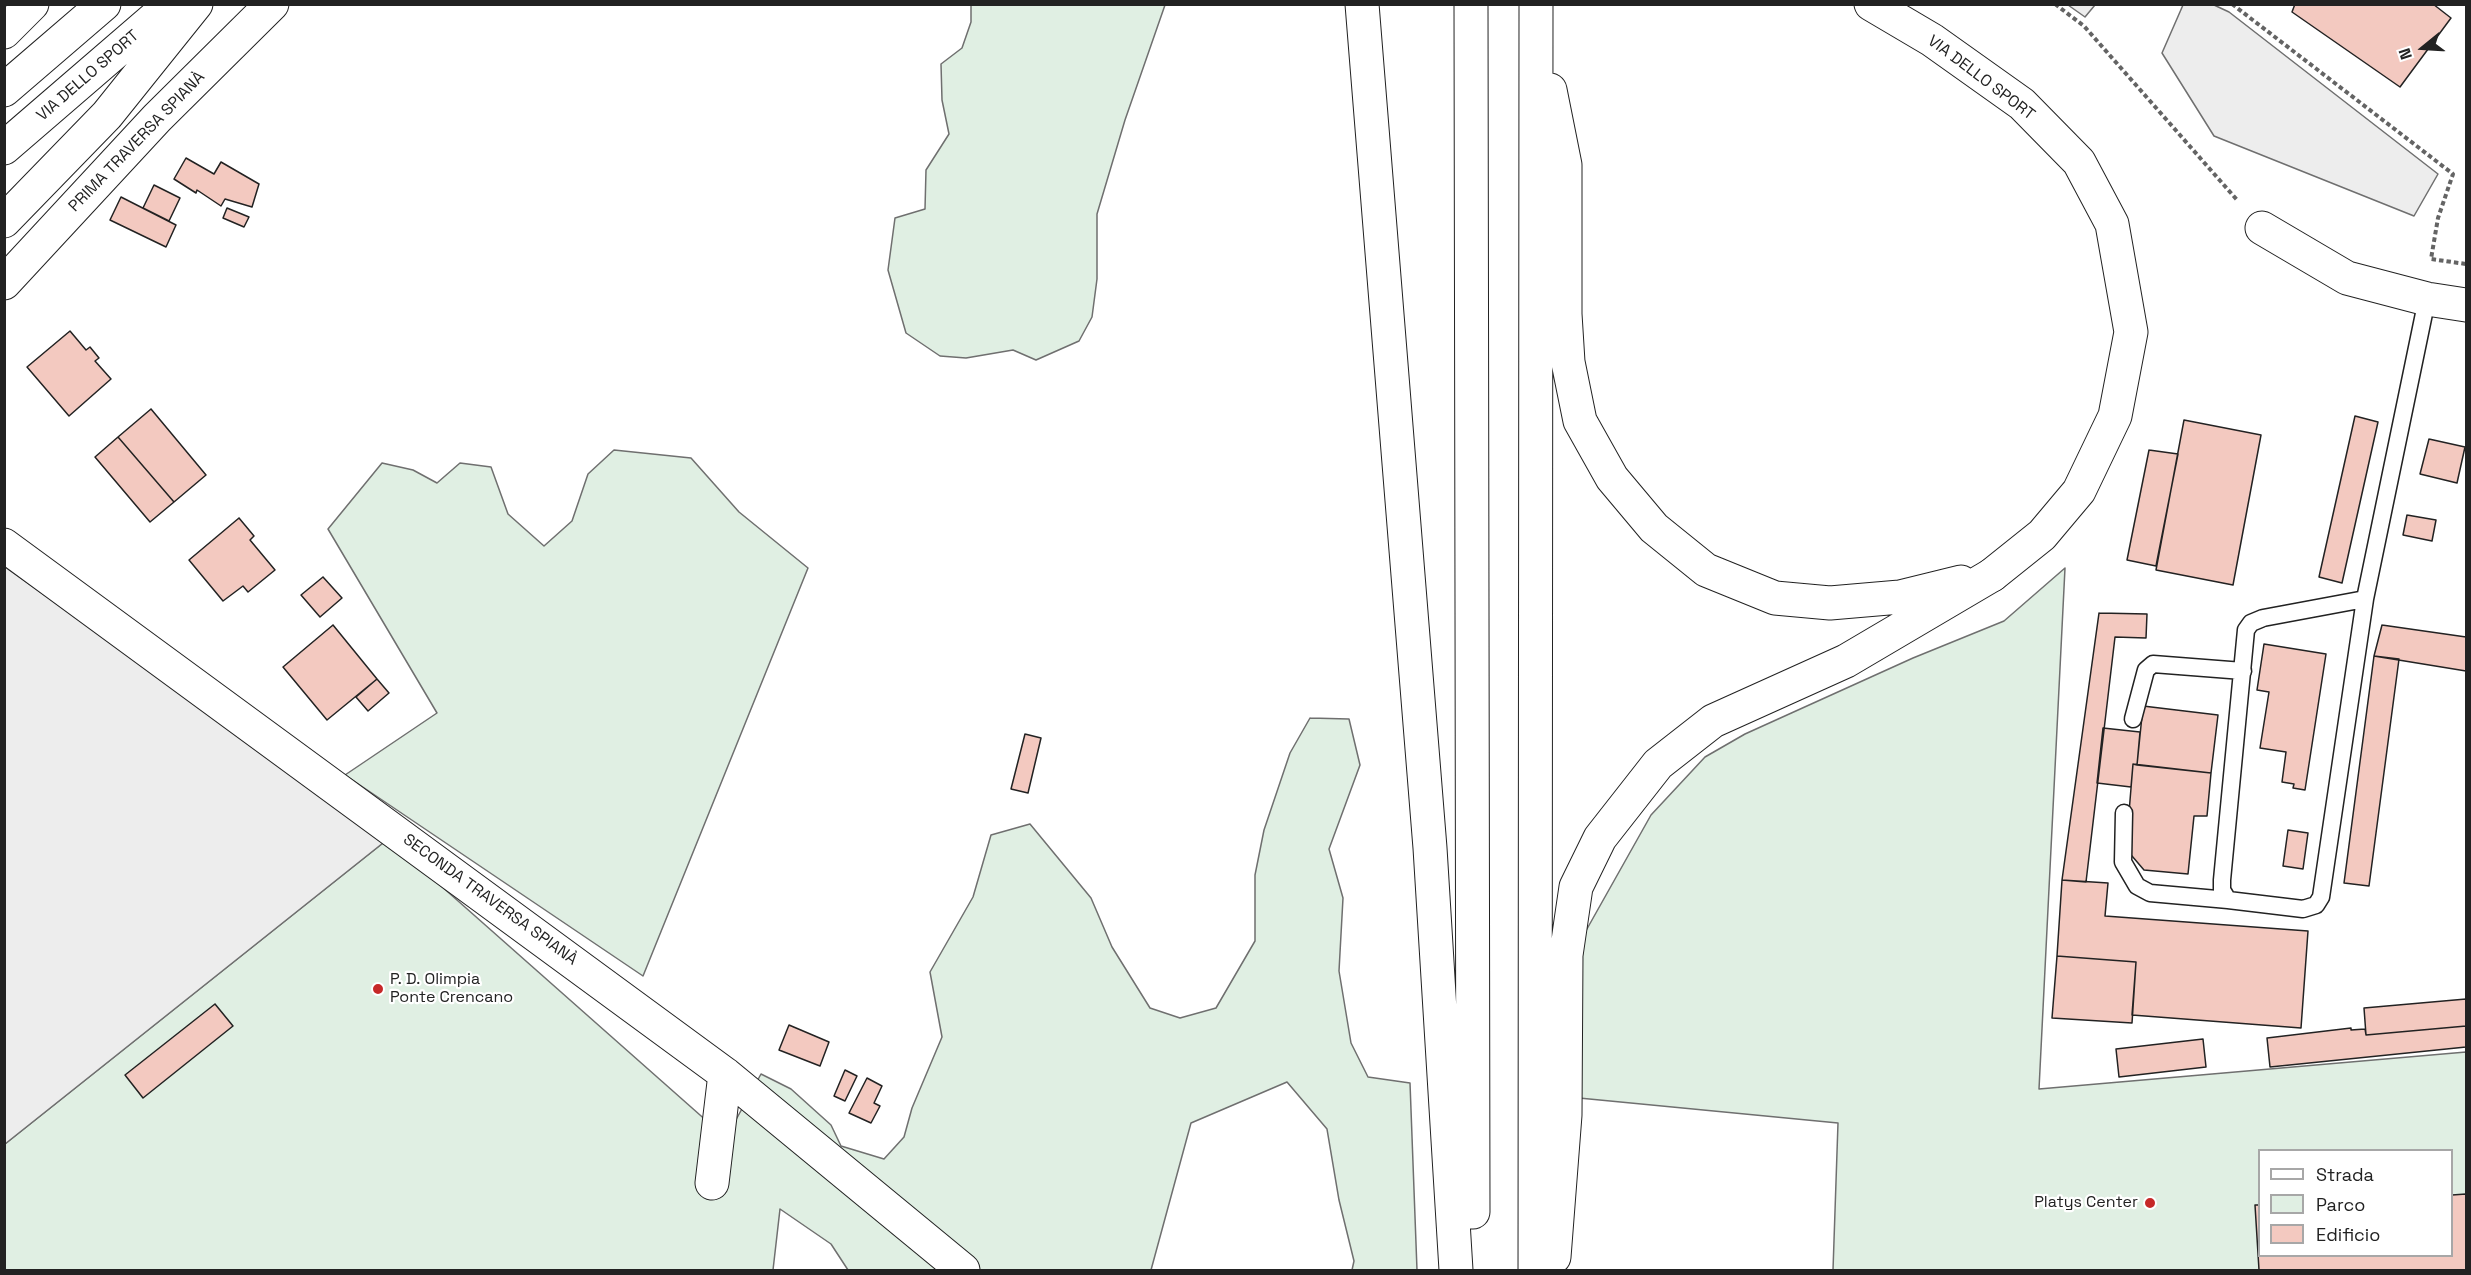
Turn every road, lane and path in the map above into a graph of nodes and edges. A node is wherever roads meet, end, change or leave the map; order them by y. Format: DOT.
graph roads {
  1 [pos="13,4"];
  2 [pos="32,4"];
  3 [pos="104,4"];
  4 [pos="171,4"];
  5 [pos="196,4"];
  6 [pos="272,4"];
  7 [pos="1362,4"];
  8 [pos="1471,4"];
  9 [pos="1871,4"];
  10 [pos="2055,4"];
  11 [pos="2232,4"];
  12 [pos="4,11"];
  13 [pos="1536,11"];
  14 [pos="4,32"];
  15 [pos="4,90"];
  16 [pos="4,148"];
  17 [pos="4,221"];
  18 [pos="2262,228"];
  19 [pos="2466,264"];
  20 [pos="4,283"];
  21 [pos="2427,300"];
  22 [pos="2466,305"];
  23 [pos="4,545"];
  24 [pos="1992,575"];
  25 [pos="2365,599"];
  26 [pos="2243,671"];
  27 [pos="2133,719"];
  28 [pos="2124,813"];
  29 [pos="2228,900"];
  30 [pos="725,1074"];
  31 [pos="712,1183"];
  32 [pos="963,1270"];
  33 [pos="1456,1270"];
  34 [pos="1473,1270"];
  35 [pos="1535,1270"];
  36 [pos="1553,1270"];
  1 -- 12 [label="main road"];
  2 -- 14 [label="main road"];
  3 -- 15 [label="main road"];
  4 -- 16 [label="main road, VIA DELLO SPORT"];
  5 -- 17 [label="main road"];
  6 -- 20 [label="main road, PRIMA TRAVERSA SPIANÀ"];
  7 -- 33 [label="main road"];
  8 -- 34 [label="main road"];
  9 -- 24 [label="main road, VIA DELLO SPORT"];
  10 -- 18 [label="path"];
  11 -- 19 [label="path"];
  13 -- 24 [label="main road"];
  13 -- 35 [label="main road"];
  18 -- 21 [label="main road"];
  21 -- 22 [label="main road"];
  21 -- 25 [label="lane"];
  23 -- 30 [label="main road, SECONDA TRAVERSA SPIANÀ"];
  24 -- 36 [label="main road, VIA DELLO SPORT"];
  25 -- 26 [label="lane"];
  25 -- 29 [label="lane"];
  26 -- 27 [label="lane"];
  26 -- 29 [label="lane"];
  28 -- 29 [label="lane"];
  30 -- 31 [label="main road"];
  30 -- 32 [label="main road, SECONDA TRAVERSA SPIANÀ"];
}
